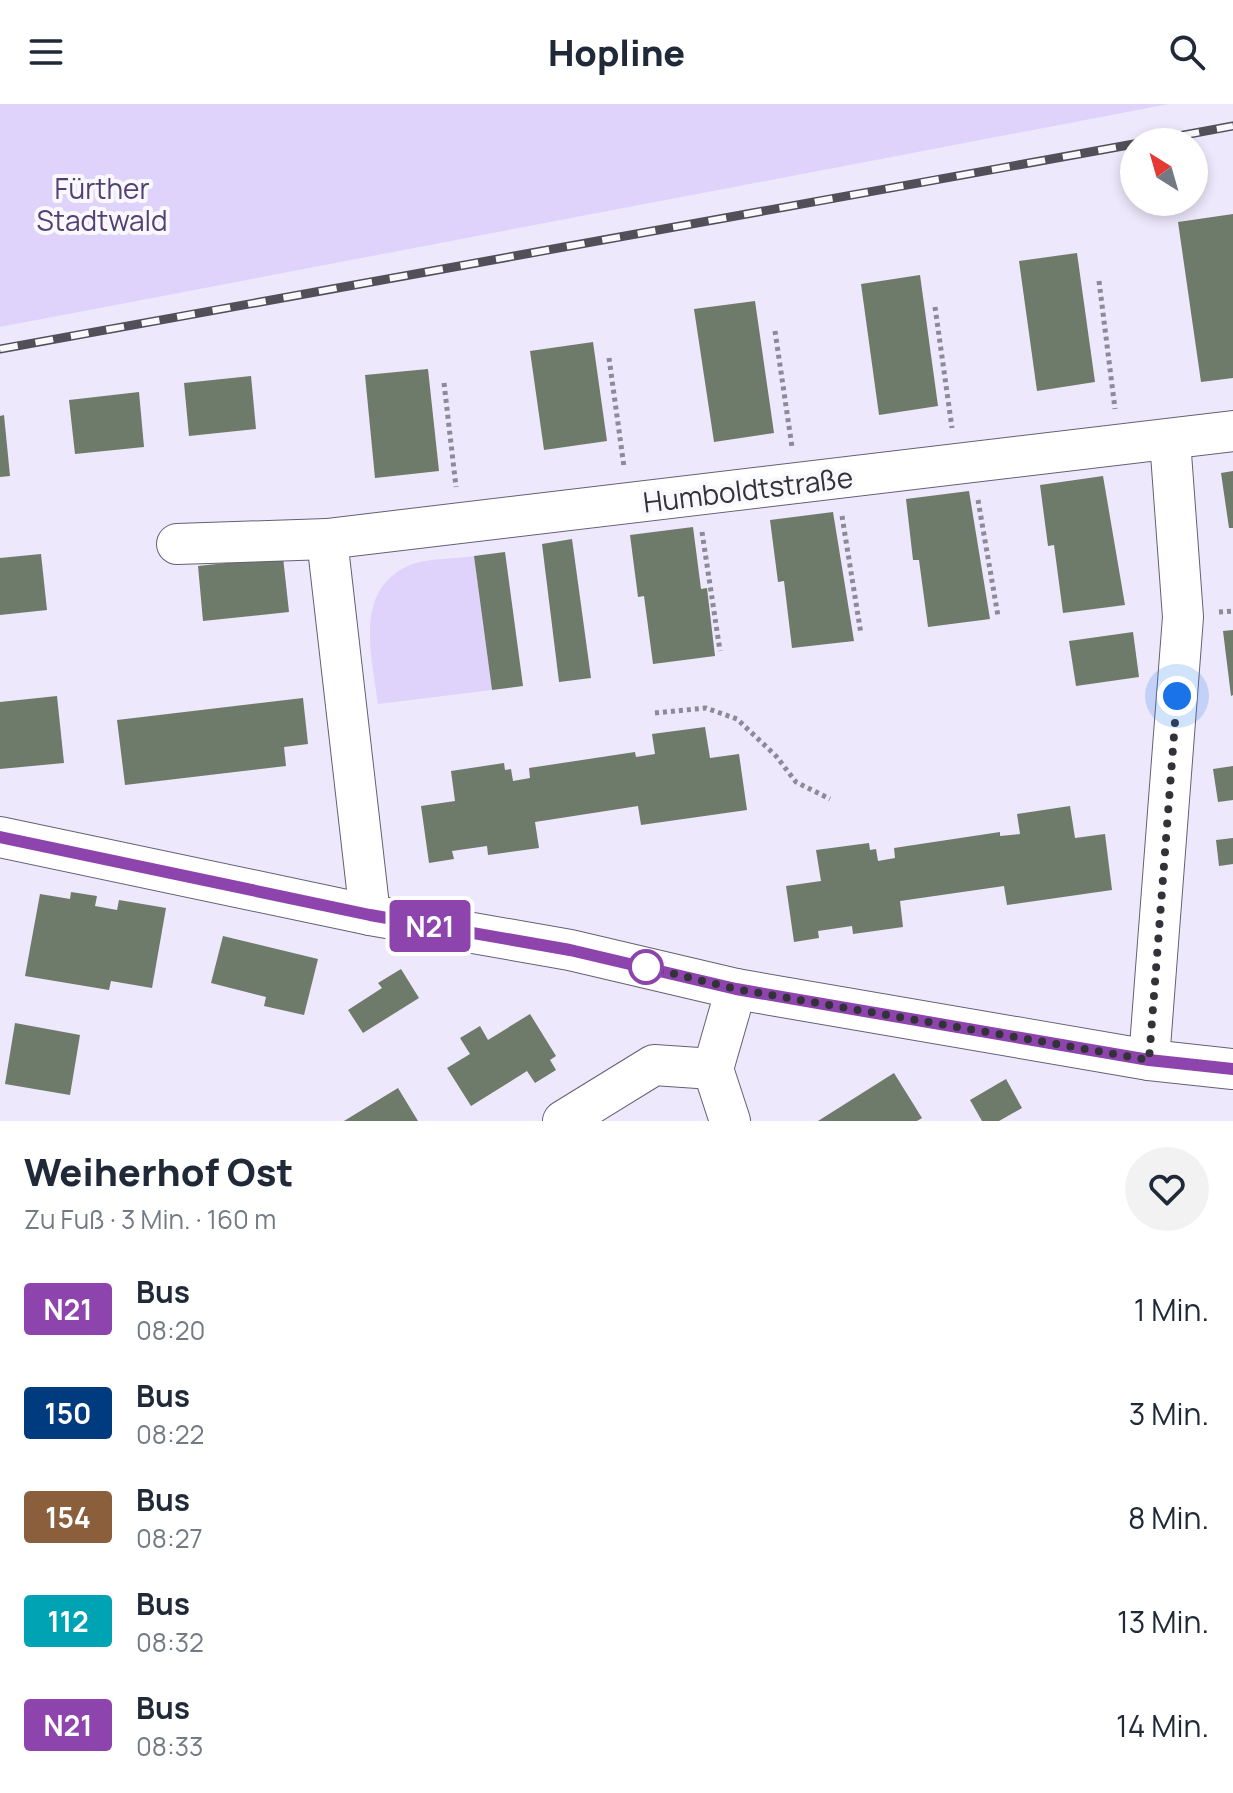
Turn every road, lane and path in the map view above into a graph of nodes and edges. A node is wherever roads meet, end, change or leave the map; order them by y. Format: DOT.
graph roads {
  1 [pos="1099,281"];
  2 [pos="935,307"];
  3 [pos="775,331"];
  4 [pos="609,358"];
  5 [pos="444,383"];
  6 [pos="1233,431"];
  7 [pos="1170,440"];
  8 [pos="1119,446"];
  9 [pos="964,464"];
  10 [pos="837,479"];
  11 [pos="797,484"];
  12 [pos="697,496"];
  13 [pos="629,504"];
  14 [pos="460,524"];
  15 [pos="327,539"];
  16 [pos="177,544"];
  17 [pos="998,616"];
  18 [pos="861,634"];
  19 [pos="720,651"];
  20 [pos="655,713"];
  21 [pos="830,799"];
  22 [pos="0,837"];
  23 [pos="370,915"];
  24 [pos="736,989"];
  25 [pos="1149,1060"];
  26 [pos="713,1069"];
  27 [pos="1233,1069"];
  28 [pos="563,1121"];
  29 [pos="730,1121"];
  1 -- 8 [label="path"];
  2 -- 9 [label="path"];
  3 -- 11 [label="path"];
  4 -- 13 [label="path"];
  5 -- 14 [label="path"];
  6 -- 7 [label="street, Humboldtstraße"];
  7 -- 8 [label="street, Humboldtstraße"];
  7 -- 25 [label="street"];
  8 -- 9 [label="street, Humboldtstraße"];
  9 -- 10 [label="street, Humboldtstraße"];
  9 -- 17 [label="path"];
  10 -- 11 [label="street, Humboldtstraße"];
  10 -- 18 [label="path"];
  11 -- 12 [label="street, Humboldtstraße"];
  12 -- 13 [label="street, Humboldtstraße"];
  12 -- 19 [label="path"];
  13 -- 14 [label="street, Humboldtstraße"];
  14 -- 15 [label="street, Humboldtstraße"];
  15 -- 16 [label="street, Humboldtstraße"];
  15 -- 23 [label="street"];
  20 -- 21 [label="path"];
  22 -- 23 [label="street"];
  23 -- 24 [label="street"];
  24 -- 25 [label="street"];
  24 -- 26 [label="street"];
  25 -- 27 [label="street"];
  26 -- 28 [label="street"];
  26 -- 29 [label="street"];
}
